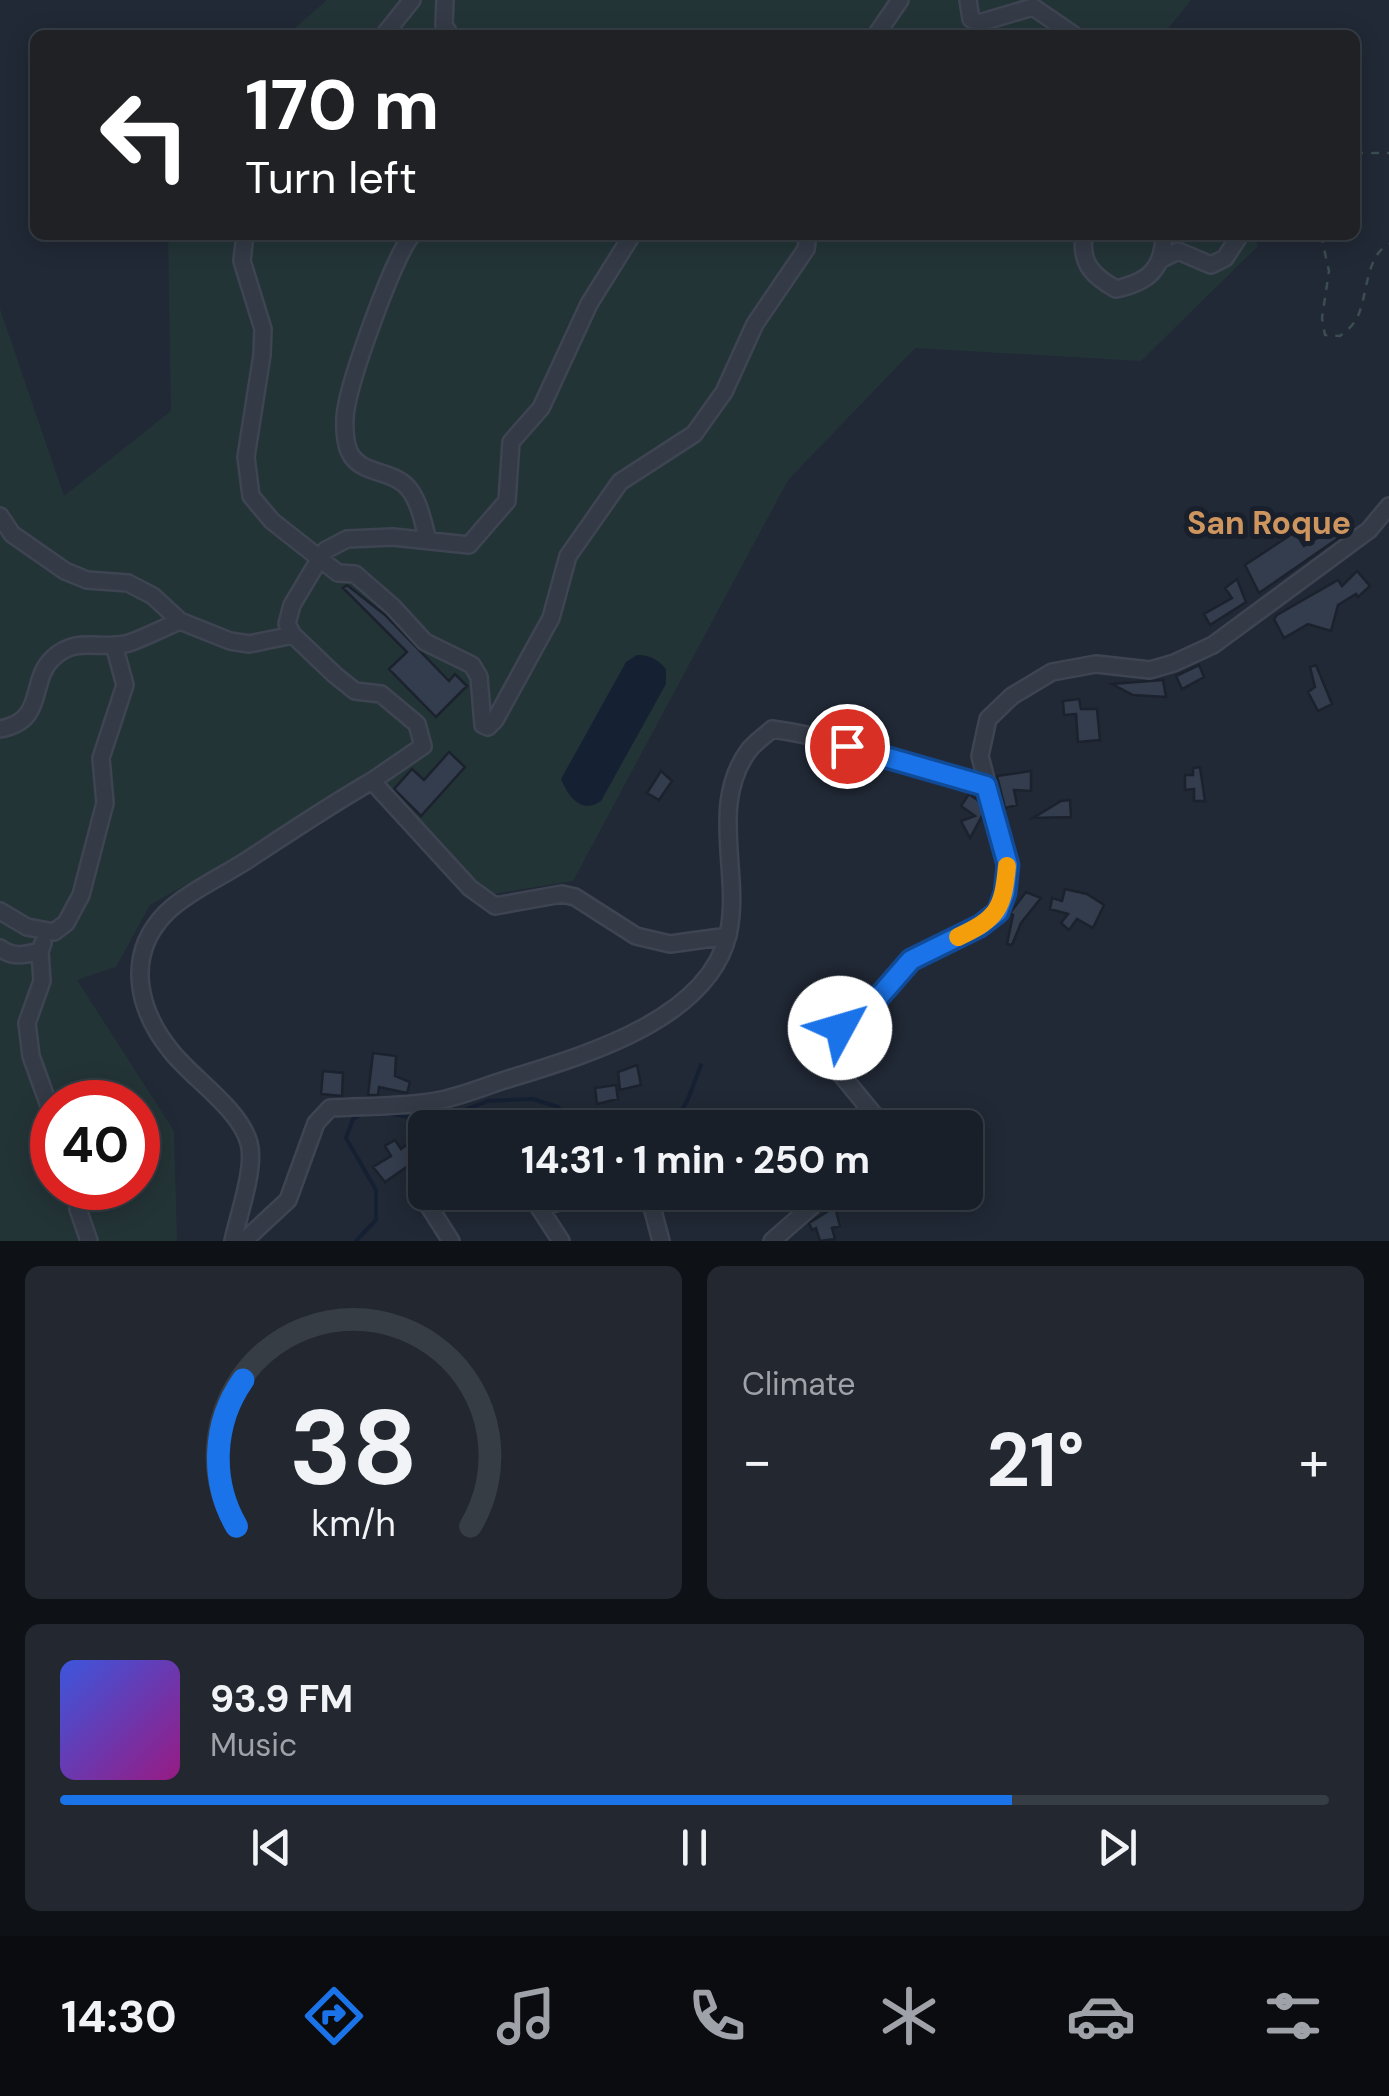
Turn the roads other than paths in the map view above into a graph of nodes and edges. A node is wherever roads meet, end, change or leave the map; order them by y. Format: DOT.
graph roads {
  1 [pos="412,0"];
  2 [pos="445,0"];
  3 [pos="900,0"];
  4 [pos="968,0"];
  5 [pos="1032,3"];
  6 [pos="880,28"];
  7 [pos="388,30"];
  8 [pos="447,30"];
  9 [pos="1067,30"];
  10 [pos="244,240"];
  11 [pos="409,240"];
  12 [pos="629,240"];
  13 [pos="807,240"];
  14 [pos="1083,240"];
  15 [pos="1163,240"];
  16 [pos="1237,240"];
  17 [pos="1160,260"];
  18 [pos="1389,506"];
  19 [pos="0,516"];
  20 [pos="428,540"];
  21 [pos="320,558"];
  22 [pos="180,621"];
  23 [pos="293,635"];
  24 [pos="114,645"];
  25 [pos="0,728"];
  26 [pos="986,786"];
  27 [pos="378,787"];
  28 [pos="1,914"];
  29 [pos="48,931"];
  30 [pos="728,936"];
  31 [pos="0,948"];
  32 [pos="40,950"];
  33 [pos="40,1080"];
  34 [pos="870,1110"];
  35 [pos="78,1210"];
  36 [pos="430,1210"];
  37 [pos="542,1210"];
  38 [pos="653,1210"];
  39 [pos="807,1210"];
  40 [pos="89,1241"];
  41 [pos="233,1241"];
  42 [pos="244,1241"];
  43 [pos="452,1241"];
  44 [pos="562,1241"];
  45 [pos="662,1241"];
  46 [pos="772,1241"];
  1 -- 7 [label="street"];
  2 -- 8 [label="street"];
  3 -- 6 [label="street"];
  4 -- 5 [label="street"];
  5 -- 9 [label="street"];
  10 -- 21 [label="street"];
  11 -- 20 [label="street"];
  12 -- 20 [label="street"];
  13 -- 21 [label="street"];
  14 -- 17 [label="street"];
  15 -- 17 [label="street"];
  16 -- 17 [label="street"];
  18 -- 26 [label="street"];
  19 -- 22 [label="street"];
  20 -- 21 [label="street"];
  21 -- 23 [label="street"];
  22 -- 23 [label="street"];
  22 -- 24 [label="street"];
  23 -- 27 [label="street"];
  24 -- 25 [label="street"];
  24 -- 29 [label="street"];
  26 -- 30 [label="street"];
  26 -- 34 [label="street"];
  27 -- 30 [label="street"];
  27 -- 41 [label="street"];
  28 -- 29 [label="street"];
  29 -- 32 [label="street"];
  30 -- 42 [label="street"];
  31 -- 32 [label="street"];
  32 -- 33 [label="street"];
  35 -- 40 [label="street"];
  36 -- 43 [label="street"];
  37 -- 44 [label="street"];
  38 -- 45 [label="street"];
  39 -- 46 [label="street"];
}
